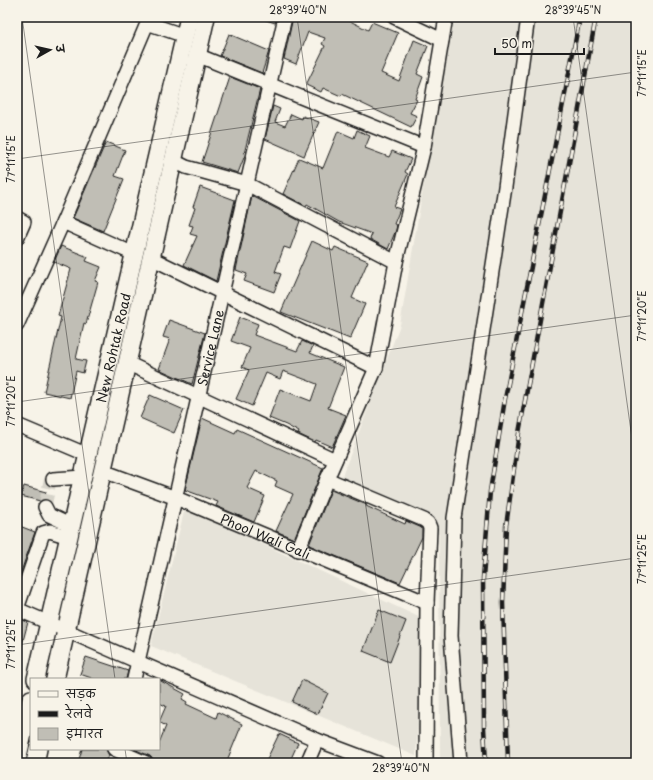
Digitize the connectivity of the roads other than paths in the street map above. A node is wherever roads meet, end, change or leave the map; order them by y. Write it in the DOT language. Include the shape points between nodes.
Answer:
graph roads {
  1 [pos="189,17"];
  2 [pos="206,17"];
  3 [pos="285,17"];
  4 [pos="394,17"];
  5 [pos="446,17"];
  6 [pos="525,20"];
  7 [pos="184,36"];
  8 [pos="442,40"];
  9 [pos="198,55"];
  10 [pos="270,84"];
  11 [pos="424,147"];
  12 [pos="174,161"];
  13 [pos="247,184"];
  14 [pos="17,218"];
  15 [pos="62,224"];
  16 [pos="17,238"];
  17 [pos="134,254"];
  18 [pos="152,258"];
  19 [pos="396,262"];
  20 [pos="222,292"];
  21 [pos="17,326"];
  22 [pos="127,363"];
  23 [pos="376,368"];
  24 [pos="199,397"];
  25 [pos="17,425"];
  26 [pos="88,455"];
  27 [pos="335,460"];
  28 [pos="103,471"];
  29 [pos="83,477"];
  30 [pos="53,479"];
  31 [pos="327,479"];
  32 [pos="176,498"];
  33 [pos="46,507"];
  34 [pos="71,531"];
  35 [pos="298,550"];
  36 [pos="427,603"];
  37 [pos="17,609"];
  38 [pos="49,623"];
  39 [pos="66,630"];
  40 [pos="138,662"];
  41 [pos="36,678"];
  42 [pos="55,678"];
  43 [pos="134,678"];
  44 [pos="30,703"];
  45 [pos="317,740"];
  46 [pos="38,750"];
  47 [pos="116,753"];
  48 [pos="17,760"];
  49 [pos="35,763"];
  50 [pos="146,763"];
  51 [pos="307,763"];
  52 [pos="378,763"];
  53 [pos="426,763"];
  54 [pos="461,763"];
  1 -- 7 [label="main road, New Rohtak Road"];
  2 -- 9 [label="main road, New Rohtak Road"];
  3 -- 10 [label="street, Service Lane"];
  4 -- 8 [label="street"];
  5 -- 8 [label="street"];
  6 -- 54 [label="street" via="505,187 454,518 451,636"];
  7 -- 15 [label="street" via="150,24 146,26"];
  7 -- 17 [label="main road, New Rohtak Road"];
  8 -- 11 [label="street"];
  9 -- 10 [label="street"];
  9 -- 12 [label="main road, New Rohtak Road"];
  10 -- 11 [label="street"];
  10 -- 13 [label="street, Service Lane"];
  11 -- 19 [label="street"];
  12 -- 13 [label="street" via="186,167"];
  12 -- 18 [label="main road, New Rohtak Road"];
  13 -- 19 [label="street"];
  13 -- 20 [label="street, Service Lane"];
  14 -- 16 [label="street" via="24,222"];
  15 -- 17 [label="street" via="63,222"];
  15 -- 21 [label="street"];
  17 -- 26 [label="main road, New Rohtak Road"];
  18 -- 20 [label="street"];
  18 -- 22 [label="main road, New Rohtak Road"];
  19 -- 23 [label="street"];
  20 -- 23 [label="street"];
  20 -- 24 [label="street, Service Lane"];
  22 -- 24 [label="street"];
  22 -- 28 [label="main road, New Rohtak Road"];
  23 -- 27 [label="street"];
  24 -- 27 [label="street"];
  24 -- 32 [label="street, Service Lane"];
  25 -- 26 [label="street"];
  26 -- 29 [label="main road, New Rohtak Road"];
  27 -- 31 [label="street"];
  28 -- 32 [label="street, Phool Wali Gali"];
  28 -- 39 [label="main road, New Rohtak Road"];
  29 -- 30 [label="street"];
  29 -- 34 [label="main road, New Rohtak Road"];
  31 -- 35 [label="street"];
  31 -- 36 [label="street" via="428,523 431,536"];
  32 -- 35 [label="street, Phool Wali Gali"];
  32 -- 40 [label="street, Service Lane"];
  33 -- 34 [label="street" via="50,515"];
  34 -- 37 [label="street" via="43,533"];
  34 -- 38 [label="main road, New Rohtak Road"];
  35 -- 36 [label="street, Phool Wali Gali"];
  36 -- 53 [label="street"];
  37 -- 38 [label="street"];
  38 -- 39 [label="street"];
  38 -- 41 [label="main road, New Rohtak Road"];
  39 -- 40 [label="street"];
  39 -- 42 [label="main road, New Rohtak Road"];
  40 -- 43 [label="street, Service Lane"];
  40 -- 45 [label="street"];
  44 -- 48 [label="main road"];
  45 -- 51 [label="street"];
  45 -- 52 [label="street"];
  46 -- 49 [label="main road"];
  47 -- 50 [label="street"];
}
